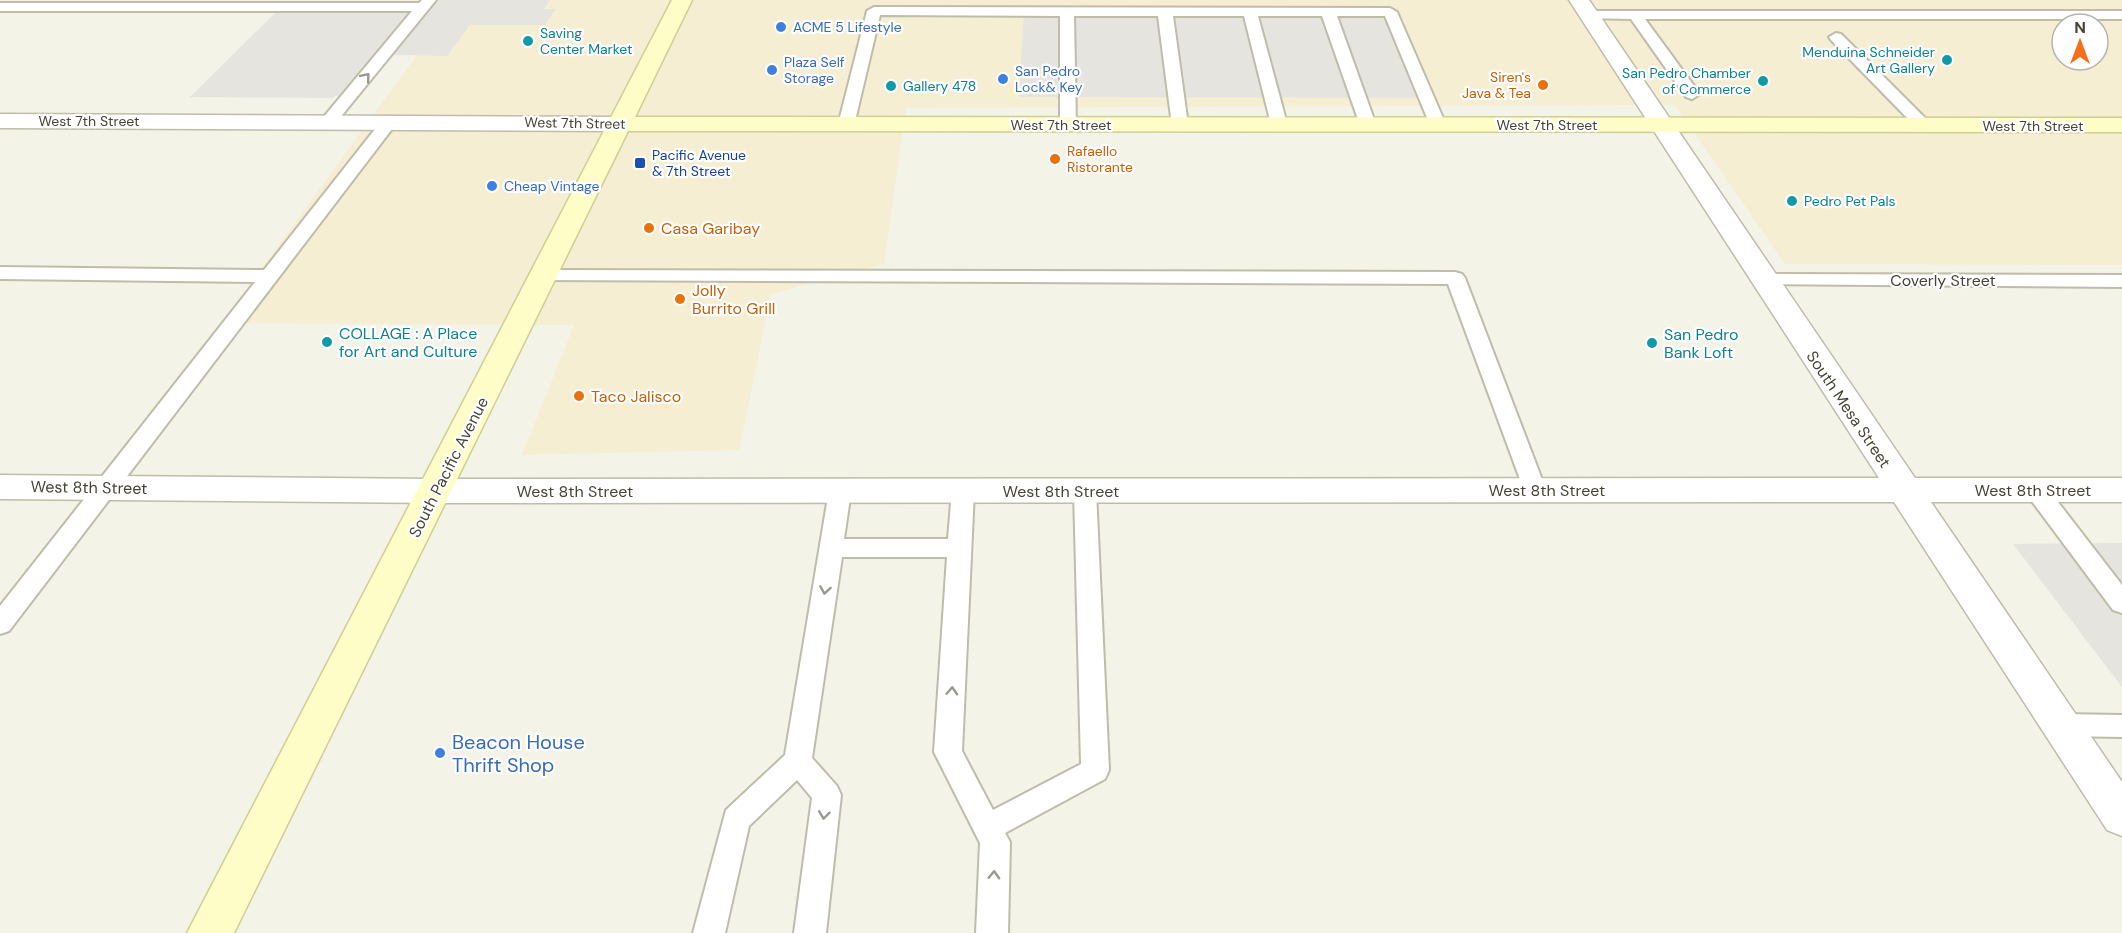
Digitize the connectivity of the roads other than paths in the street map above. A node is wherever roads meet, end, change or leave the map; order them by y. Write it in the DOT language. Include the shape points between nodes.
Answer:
graph roads {
  1 [pos="682,0"];
  2 [pos="426,3"];
  3 [pos="0,7"];
  4 [pos="1584,8"];
  5 [pos="1067,11"];
  6 [pos="1165,12"];
  7 [pos="1250,12"];
  8 [pos="1328,12"];
  9 [pos="1635,15"];
  10 [pos="2122,15"];
  11 [pos="1836,37"];
  12 [pos="1692,94"];
  13 [pos="0,121"];
  14 [pos="328,122"];
  15 [pos="388,122"];
  16 [pos="621,124"];
  17 [pos="1279,124"];
  18 [pos="846,125"];
  19 [pos="1068,125"];
  20 [pos="1180,125"];
  21 [pos="1368,125"];
  22 [pos="1438,125"];
  23 [pos="1660,126"];
  24 [pos="1923,126"];
  25 [pos="2122,126"];
  26 [pos="0,273"];
  27 [pos="269,276"];
  28 [pos="544,276"];
  29 [pos="1763,280"];
  30 [pos="2122,281"];
  31 [pos="0,487"];
  32 [pos="105,488"];
  33 [pos="1535,490"];
  34 [pos="1903,490"];
  35 [pos="2036,490"];
  36 [pos="2122,490"];
  37 [pos="840,491"];
  38 [pos="963,491"];
  39 [pos="1085,491"];
  40 [pos="435,492"];
  41 [pos="832,548"];
  42 [pos="960,548"];
  43 [pos="2122,603"];
  44 [pos="0,624"];
  45 [pos="2061,725"];
  46 [pos="2122,726"];
  47 [pos="798,761"];
  48 [pos="2122,817"];
  49 [pos="987,828"];
  50 [pos="210,933"];
  51 [pos="709,933"];
  52 [pos="810,933"];
  53 [pos="992,933"];
  1 -- 16 [label="main road, South Pacific Avenue"];
  2 -- 3 [label="lane"];
  14 -- 2 [label="lane, one-way"];
  4 -- 9 [label="lane"];
  4 -- 23 [label="street, South Mesa Street"];
  5 -- 6 [label="lane"];
  5 -- 18 [label="lane" via="874,11"];
  5 -- 19 [label="lane"];
  6 -- 7 [label="lane"];
  6 -- 20 [label="lane"];
  7 -- 8 [label="lane"];
  7 -- 17 [label="lane"];
  8 -- 21 [label="lane"];
  8 -- 22 [label="lane" via="1390,12"];
  9 -- 10 [label="lane"];
  9 -- 12 [label="lane"];
  11 -- 24 [label="lane"];
  13 -- 14 [label="street, West 7th Street"];
  14 -- 15 [label="street, West 7th Street"];
  15 -- 16 [label="street, West 7th Street"];
  15 -- 27 [label="lane"];
  16 -- 18 [label="main road, West 7th Street"];
  16 -- 28 [label="main road, South Pacific Avenue"];
  17 -- 20 [label="main road, West 7th Street"];
  17 -- 21 [label="main road, West 7th Street"];
  18 -- 19 [label="main road, West 7th Street"];
  19 -- 20 [label="main road, West 7th Street"];
  21 -- 22 [label="main road, West 7th Street"];
  22 -- 23 [label="main road, West 7th Street"];
  23 -- 24 [label="main road, West 7th Street"];
  23 -- 29 [label="street, South Mesa Street"];
  24 -- 25 [label="main road, West 7th Street"];
  26 -- 27 [label="lane"];
  27 -- 32 [label="lane"];
  28 -- 33 [label="lane" via="1455,278"];
  28 -- 40 [label="main road, South Pacific Avenue"];
  29 -- 30 [label="lane, Coverly Street"];
  29 -- 34 [label="street, South Mesa Street"];
  31 -- 32 [label="street, West 8th Street"];
  32 -- 40 [label="street, West 8th Street"];
  32 -- 44 [label="lane"];
  33 -- 34 [label="street, West 8th Street"];
  33 -- 39 [label="street, West 8th Street"];
  34 -- 35 [label="street, West 8th Street"];
  34 -- 45 [label="street, South Mesa Street"];
  35 -- 36 [label="street, West 8th Street"];
  35 -- 43 [label="lane"];
  37 -- 38 [label="street, West 8th Street"];
  37 -- 40 [label="street, West 8th Street"];
  37 -- 41 [label="lane"];
  38 -- 39 [label="street, West 8th Street"];
  38 -- 42 [label="lane"];
  39 -- 49 [label="lane" via="1095,770"];
  40 -- 50 [label="main road, South Pacific Avenue"];
  41 -- 42 [label="lane"];
  41 -- 47 [label="lane, one-way"];
  49 -- 42 [label="lane, one-way" via="948,752"];
  45 -- 46 [label="lane"];
  45 -- 48 [label="street, South Mesa Street"];
  47 -- 51 [label="lane" via="736,819"];
  47 -- 52 [label="lane, one-way" via="826,795"];
  53 -- 49 [label="lane, one-way" via="994,842"];
}
